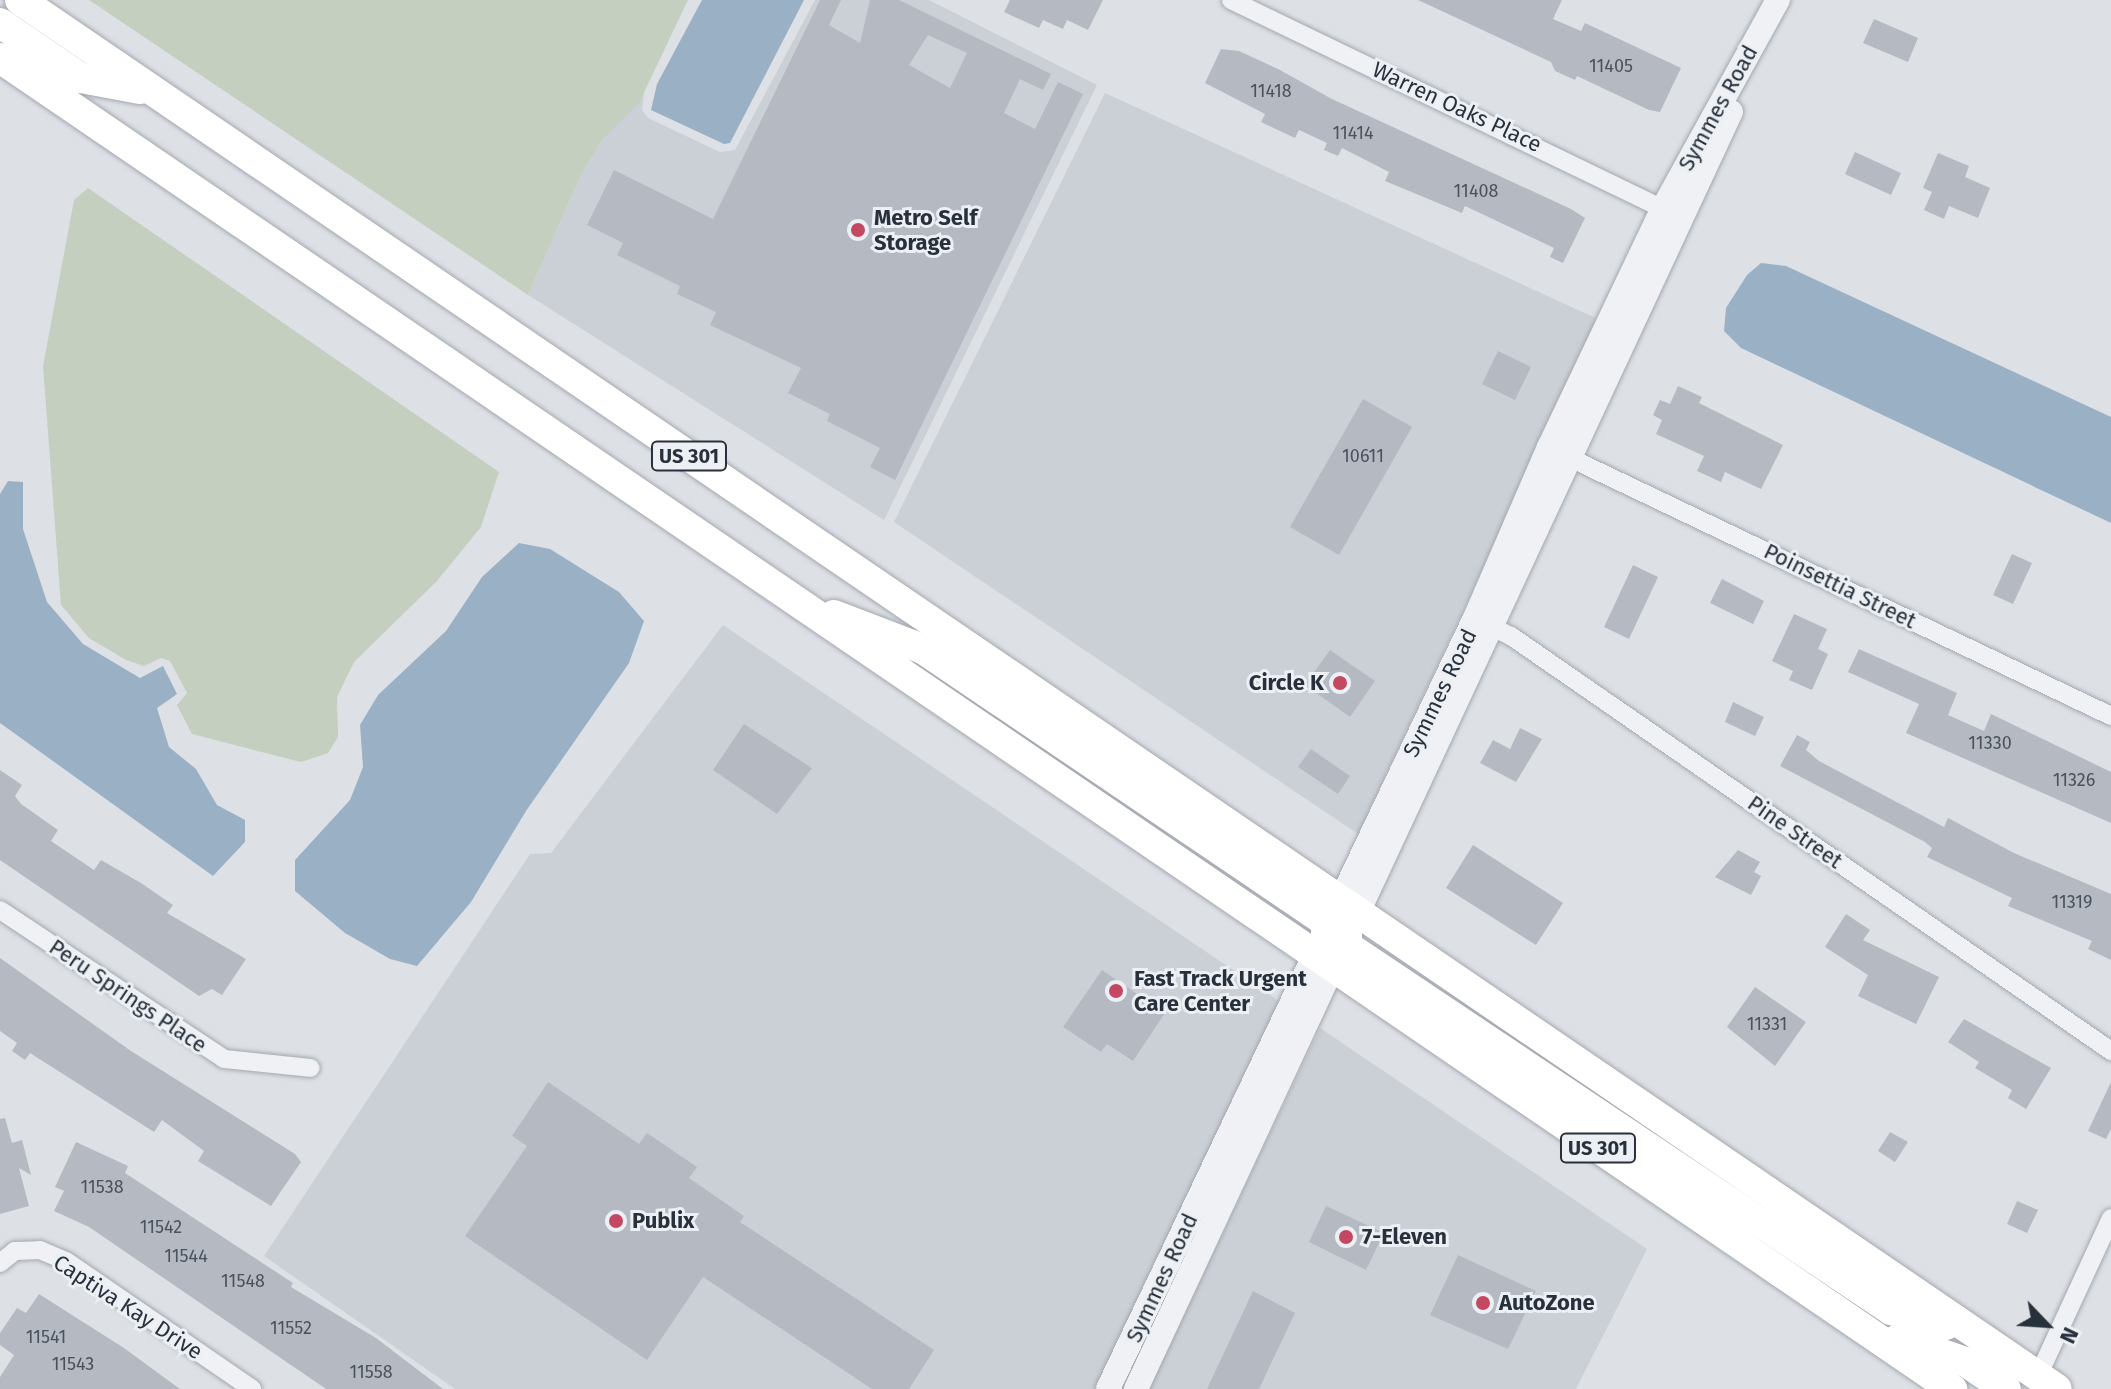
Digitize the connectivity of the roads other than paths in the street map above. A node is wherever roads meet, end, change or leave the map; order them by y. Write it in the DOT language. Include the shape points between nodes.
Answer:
graph roads {
  1 [pos="20,0"];
  2 [pos="1231,0"];
  3 [pos="1779,0"];
  4 [pos="0,23"];
  5 [pos="0,58"];
  6 [pos="153,92"];
  7 [pos="1672,213"];
  8 [pos="1568,457"];
  9 [pos="1484,623"];
  10 [pos="2111,716"];
  11 [pos="0,910"];
  12 [pos="1337,934"];
  13 [pos="2111,1051"];
  14 [pos="311,1068"];
  15 [pos="2111,1218"];
  16 [pos="0,1263"];
  17 [pos="1862,1327"];
  18 [pos="2048,1382"];
  19 [pos="252,1389"];
  20 [pos="1108,1389"];
  21 [pos="1136,1389"];
  22 [pos="1952,1389"];
  23 [pos="2006,1389"];
  1 -- 6 [label="main road, US 301"];
  2 -- 7 [label="street, Warren Oaks Place"];
  3 -- 7 [label="street, Symmes Road"];
  4 -- 6 [label="main road" via="81,78"];
  5 -- 12 [label="main road, US 301" via="801,605"];
  6 -- 12 [label="main road, US 301"];
  7 -- 8 [label="street, Symmes Road"];
  7 -- 9 [label="street, Symmes Road" via="1549,447"];
  8 -- 9 [label="street, Symmes Road"];
  8 -- 10 [label="street, Poinsettia Street"];
  9 -- 12 [label="street, Symmes Road"];
  9 -- 13 [label="street, Pine Street"];
  11 -- 14 [label="street, Peru Springs Place" via="224,1059"];
  12 -- 17 [label="main road, US 301"];
  12 -- 18 [label="main road, US 301"];
  12 -- 20 [label="street, Symmes Road"];
  12 -- 21 [label="street, Symmes Road"];
  15 -- 18 [label="street"];
  16 -- 19 [label="street, Captiva Kay Drive" via="15,1251 40,1250 66,1261"];
  17 -- 22 [label="main road, US 301"];
  17 -- 23 [label="main road" via="1966,1362"];
}
